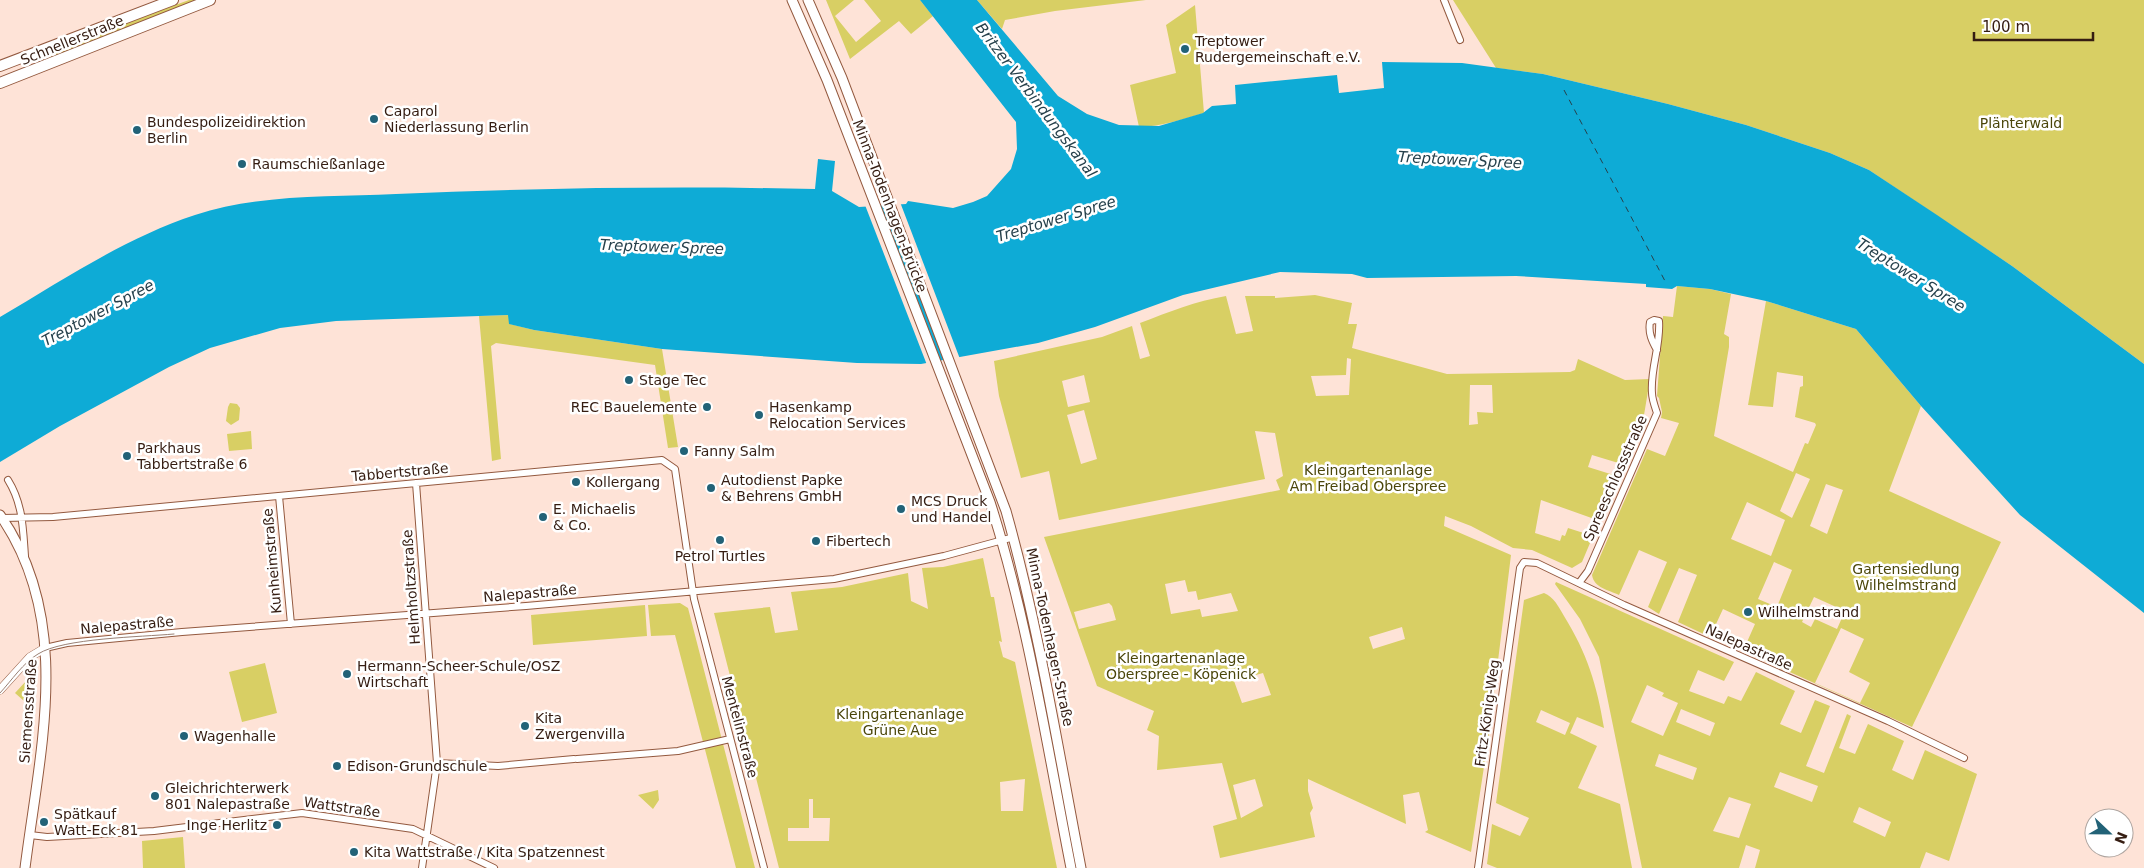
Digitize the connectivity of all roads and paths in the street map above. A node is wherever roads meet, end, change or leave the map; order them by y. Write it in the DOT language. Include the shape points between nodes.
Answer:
graph roads {
  1 [pos="173,0"];
  2 [pos="210,0"];
  3 [pos="792,0"];
  4 [pos="808,0"];
  5 [pos="1444,0"];
  6 [pos="1460,40"];
  7 [pos="0,66"];
  8 [pos="0,84"];
  9 [pos="1657,350"];
  10 [pos="972,417"];
  11 [pos="958,423"];
  12 [pos="8,480"];
  13 [pos="416,483"];
  14 [pos="279,496"];
  15 [pos="1,517"];
  16 [pos="23,519"];
  17 [pos="1014,537"];
  18 [pos="1001,540"];
  19 [pos="25,558"];
  20 [pos="1524,562"];
  21 [pos="1579,583"];
  22 [pos="693,591"];
  23 [pos="426,613"];
  24 [pos="291,624"];
  25 [pos="45,648"];
  26 [pos="0,690"];
  27 [pos="730,739"];
  28 [pos="1964,758"];
  29 [pos="437,763"];
  30 [pos="427,834"];
  31 [pos="30,835"];
  32 [pos="26,868"];
  33 [pos="422,868"];
  34 [pos="494,868"];
  35 [pos="764,868"];
  36 [pos="1071,868"];
  37 [pos="1081,868"];
  38 [pos="1478,868"];
  1 -- 7 [label="main road, Schnellerstraße"];
  2 -- 8 [label="main road, Schnellerstraße"];
  3 -- 11 [label="main road, Minna-Todenhagen-Brücke" via="827,80"];
  4 -- 10 [label="main road, Minna-Todenhagen-Brücke" via="842,78"];
  5 -- 6 [label="street"];
  9 -- 21 [label="street, Spreeschlossstraße" via="1652,394 1657,413 1654,422 1588,571"];
  10 -- 17 [label="main road, Minna-Todenhagen-Straße"];
  11 -- 18 [label="main road, Minna-Todenhagen-Straße" via="983,480"];
  12 -- 16 [label="street, Siemensstraße" via="16,493"];
  13 -- 14 [label="street, Tabbertstraße"];
  13 -- 22 [label="street, Tabbertstraße" via="662,460 675,469"];
  13 -- 23 [label="street, Helmholtzstraße"];
  14 -- 16 [label="street, Tabbertstraße"];
  14 -- 24 [label="street, Kunheimstraße"];
  15 -- 16 [label="street, Tabbertstraße"];
  15 -- 19 [label="main road, Siemensstraße"];
  16 -- 19 [label="street, Siemensstraße"];
  17 -- 18 [label="street, Nalepastraße"];
  17 -- 37 [label="main road, Minna-Todenhagen-Straße" via="1038,641"];
  18 -- 22 [label="street, Nalepastraße" via="944,556 834,579"];
  18 -- 36 [label="main road, Minna-Todenhagen-Straße" via="1026,641"];
  19 -- 25 [label="main road, Siemensstraße" via="39,602"];
  20 -- 21 [label="street, Nalepastraße" via="1537,563"];
  20 -- 38 [label="street, Fritz-König-Weg" via="1520,568"];
  21 -- 28 [label="street, Nalepastraße"];
  22 -- 23 [label="street, Nalepastraße"];
  22 -- 27 [label="street, Mentelinstraße"];
  23 -- 24 [label="street, Nalepastraße"];
  23 -- 29 [label="street, Helmholtzstraße"];
  24 -- 25 [label="street, Nalepastraße" via="67,643"];
  25 -- 26 [label="street" via="30,657"];
  25 -- 31 [label="main road, Siemensstraße" via="47,672"];
  27 -- 29 [label="street" via="678,751 495,766"];
  27 -- 35 [label="street, Mentelinstraße"];
  29 -- 30 [label="street, Helmholtzstraße"];
  30 -- 31 [label="street, Wattstraße" via="413,829 302,813 154,831"];
  30 -- 33 [label="street, Helmholtzstraße"];
  30 -- 34 [label="street, Wattstraße"];
  31 -- 32 [label="main road, Siemensstraße"];
}
